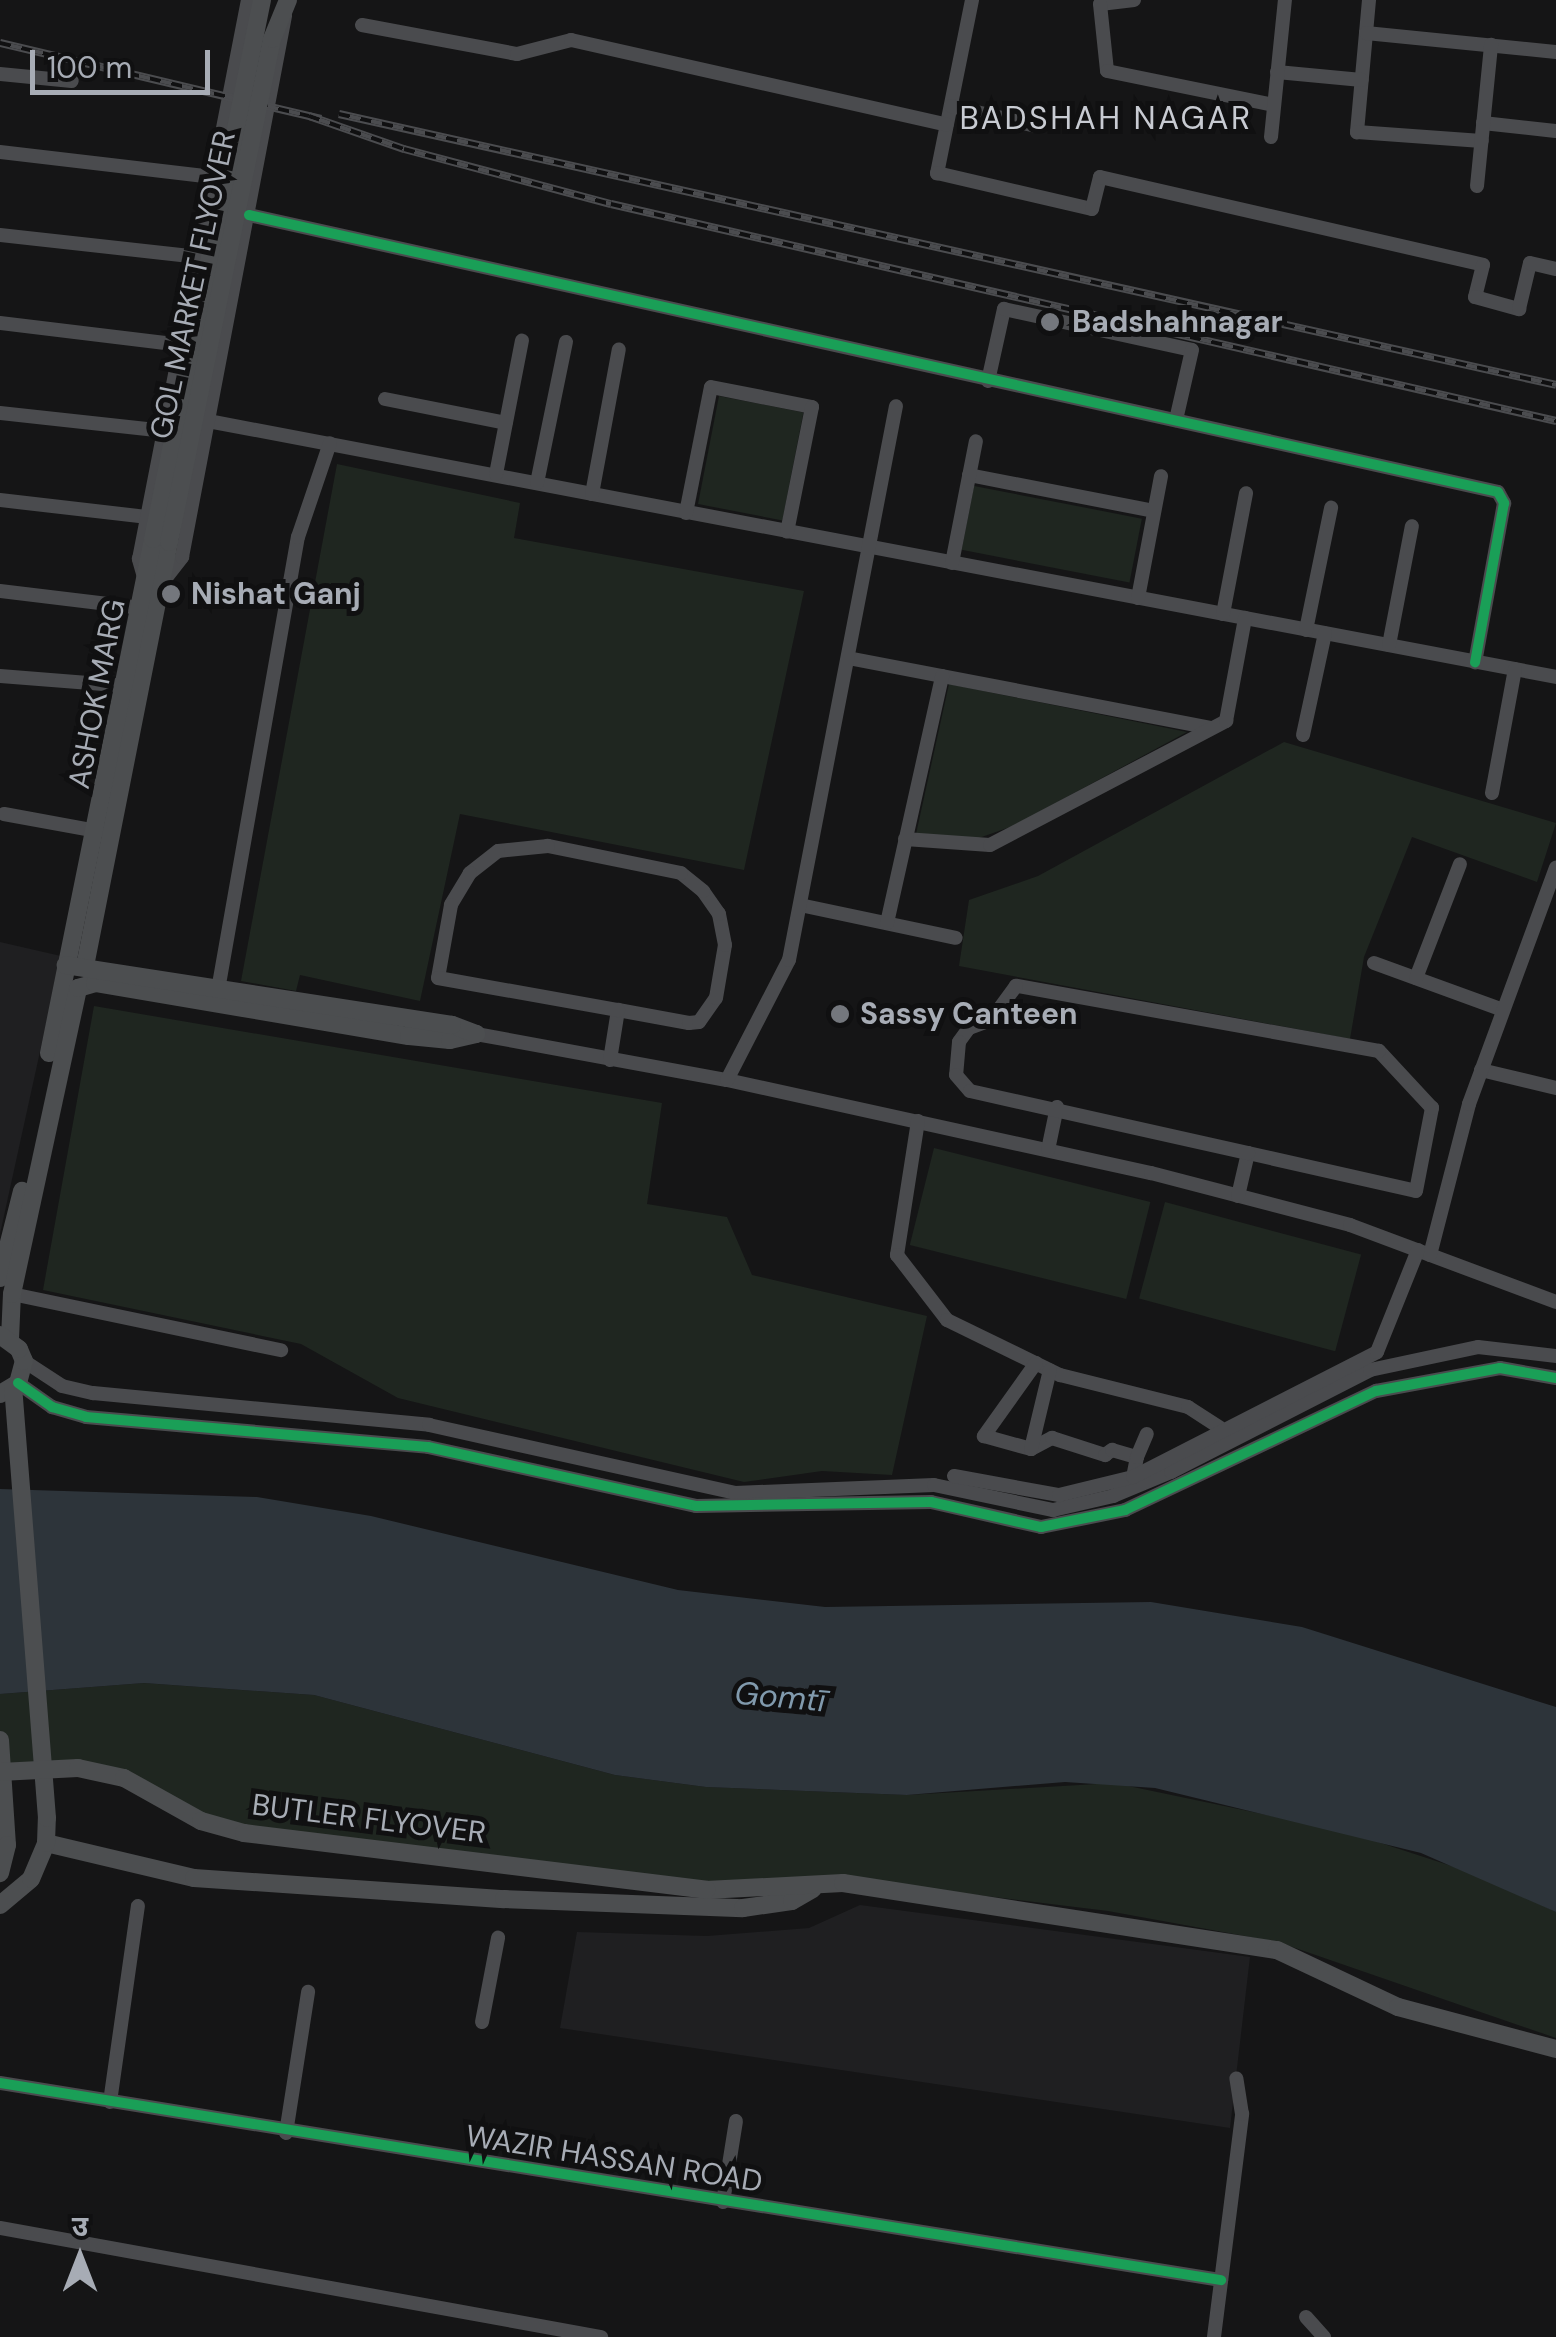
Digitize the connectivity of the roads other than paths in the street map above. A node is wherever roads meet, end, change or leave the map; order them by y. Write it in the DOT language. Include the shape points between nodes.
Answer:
graph roads {
  1 [pos="248,0"];
  2 [pos="262,0"];
  3 [pos="286,0"];
  4 [pos="972,0"];
  5 [pos="1134,0"];
  6 [pos="1286,0"];
  7 [pos="1369,0"];
  8 [pos="362,25"];
  9 [pos="1366,33"];
  10 [pos="1491,45"];
  11 [pos="1556,52"];
  12 [pos="236,71"];
  13 [pos="1278,72"];
  14 [pos="0,74"];
  15 [pos="277,76"];
  16 [pos="1362,80"];
  17 [pos="72,81"];
  18 [pos="1274,105"];
  19 [pos="950,106"];
  20 [pos="228,119"];
  21 [pos="1483,123"];
  22 [pos="947,125"];
  23 [pos="1036,126"];
  24 [pos="268,127"];
  25 [pos="1556,131"];
  26 [pos="1271,137"];
  27 [pos="1482,141"];
  28 [pos="0,152"];
  29 [pos="217,177"];
  30 [pos="256,183"];
  31 [pos="1477,186"];
  32 [pos="249,216"];
  33 [pos="0,235"];
  34 [pos="201,257"];
  35 [pos="239,263"];
  36 [pos="1556,270"];
  37 [pos="0,323"];
  38 [pos="522,340"];
  39 [pos="566,342"];
  40 [pos="182,345"];
  41 [pos="619,349"];
  42 [pos="988,381"];
  43 [pos="385,399"];
  44 [pos="896,406"];
  45 [pos="0,413"];
  46 [pos="1176,420"];
  47 [pos="208,421"];
  48 [pos="506,423"];
  49 [pos="165,432"];
  50 [pos="976,441"];
  51 [pos="330,443"];
  52 [pos="496,474"];
  53 [pos="969,475"];
  54 [pos="1161,476"];
  55 [pos="537,483"];
  56 [pos="592,494"];
  57 [pos="1246,494"];
  58 [pos="0,500"];
  59 [pos="1331,508"];
  60 [pos="1154,511"];
  61 [pos="686,513"];
  62 [pos="148,517"];
  63 [pos="1412,526"];
  64 [pos="787,532"];
  65 [pos="161,540"];
  66 [pos="871,548"];
  67 [pos="952,563"];
  68 [pos="154,583"];
  69 [pos="0,591"];
  70 [pos="1138,598"];
  71 [pos="141,608"];
  72 [pos="1222,614"];
  73 [pos="1245,618"];
  74 [pos="1306,630"];
  75 [pos="1325,633"];
  76 [pos="1389,645"];
  77 [pos="848,658"];
  78 [pos="1475,662"];
  79 [pos="1514,670"];
  80 [pos="0,676"];
  81 [pos="942,676"];
  82 [pos="1556,678"];
  83 [pos="126,686"];
  84 [pos="1210,728"];
  85 [pos="1303,735"];
  86 [pos="1492,792"];
  87 [pos="4,814"];
  88 [pos="98,830"];
  89 [pos="905,839"];
  90 [pos="1460,864"];
  91 [pos="1556,869"];
  92 [pos="800,905"];
  93 [pos="887,923"];
  94 [pos="956,938"];
  95 [pos="1374,962"];
  96 [pos="75,966"];
  97 [pos="1416,978"];
  98 [pos="218,990"];
  99 [pos="618,1010"];
  100 [pos="1502,1010"];
  101 [pos="476,1034"];
  102 [pos="610,1060"];
  103 [pos="1481,1070"];
  104 [pos="727,1080"];
  105 [pos="1556,1088"];
  106 [pos="1058,1107"];
  107 [pos="918,1121"];
  108 [pos="1048,1150"];
  109 [pos="1248,1153"];
  110 [pos="1238,1196"];
  111 [pos="1424,1253"];
  112 [pos="0,1278"];
  113 [pos="12,1294"];
  114 [pos="1556,1302"];
  115 [pos="5,1337"];
  116 [pos="281,1350"];
  117 [pos="1556,1356"];
  118 [pos="24,1361"];
  119 [pos="1043,1367"];
  120 [pos="1556,1378"];
  121 [pos="10,1388"];
  122 [pos="1220,1428"];
  123 [pos="1146,1434"];
  124 [pos="1030,1449"];
  125 [pos="1137,1458"];
  126 [pos="954,1476"];
  127 [pos="1132,1477"];
  128 [pos="0,1740"];
  129 [pos="0,1772"];
  130 [pos="46,1843"];
  131 [pos="0,1873"];
  132 [pos="5,1896"];
  133 [pos="743,1898"];
  134 [pos="138,1906"];
  135 [pos="498,1938"];
  136 [pos="308,1992"];
  137 [pos="482,2022"];
  138 [pos="1556,2049"];
  139 [pos="1236,2078"];
  140 [pos="0,2083"];
  141 [pos="110,2102"];
  142 [pos="736,2120"];
  143 [pos="286,2133"];
  144 [pos="723,2202"];
  145 [pos="0,2228"];
  146 [pos="1221,2280"];
  147 [pos="1306,2317"];
  148 [pos="601,2337"];
  149 [pos="1214,2337"];
  150 [pos="1324,2337"];
  1 -- 12 [label="street, ASHOK MARG"];
  2 -- 65 [label="main road, GOL MARKET FLYOVER, bridge"];
  3 -- 15 [label="street, ASHOK MARG"];
  3 -- 65 [label="main road, GOL MARKET FLYOVER, bridge"];
  4 -- 19 [label="street"];
  5 -- 18 [label="street" via="1100,4 1107,71"];
  6 -- 13 [label="street"];
  7 -- 9 [label="street"];
  8 -- 22 [label="street" via="517,54 571,40"];
  9 -- 10 [label="street"];
  9 -- 16 [label="street"];
  10 -- 11 [label="street"];
  10 -- 21 [label="street"];
  12 -- 15 [label="street"];
  12 -- 20 [label="street, ASHOK MARG"];
  13 -- 16 [label="street"];
  13 -- 18 [label="street"];
  14 -- 17 [label="street"];
  15 -- 24 [label="street, ASHOK MARG"];
  16 -- 27 [label="street" via="1357,132"];
  18 -- 26 [label="street"];
  19 -- 22 [label="street"];
  19 -- 23 [label="street"];
  20 -- 24 [label="street"];
  20 -- 29 [label="street, ASHOK MARG"];
  21 -- 25 [label="street"];
  21 -- 27 [label="street"];
  22 -- 36 [label="street" via="937,173 1092,209 1100,177 1483,265 1476,297 1519,309 1530,263"];
  24 -- 30 [label="street, ASHOK MARG"];
  27 -- 31 [label="street"];
  28 -- 29 [label="street"];
  29 -- 30 [label="street"];
  29 -- 34 [label="street, ASHOK MARG"];
  30 -- 32 [label="street, ASHOK MARG"];
  32 -- 35 [label="street, ASHOK MARG"];
  32 -- 42 [label="street"];
  33 -- 34 [label="street"];
  34 -- 35 [label="street"];
  34 -- 40 [label="street, ASHOK MARG"];
  35 -- 47 [label="street, ASHOK MARG"];
  37 -- 40 [label="street"];
  38 -- 48 [label="street"];
  39 -- 55 [label="street"];
  40 -- 49 [label="street, ASHOK MARG"];
  41 -- 56 [label="street"];
  42 -- 46 [label="street"];
  42 -- 46 [label="street" via="1004,309 1192,350"];
  43 -- 48 [label="street"];
  44 -- 66 [label="street"];
  45 -- 49 [label="street"];
  46 -- 78 [label="street" via="1498,492 1504,503"];
  47 -- 51 [label="street"];
  47 -- 68 [label="street, ASHOK MARG" via="182,557"];
  48 -- 52 [label="street"];
  49 -- 62 [label="street, ASHOK MARG"];
  50 -- 53 [label="street"];
  51 -- 52 [label="street"];
  51 -- 98 [label="street" via="298,537"];
  52 -- 55 [label="street"];
  53 -- 60 [label="street"];
  53 -- 67 [label="street"];
  54 -- 60 [label="street"];
  55 -- 56 [label="street"];
  56 -- 61 [label="street"];
  57 -- 72 [label="street"];
  58 -- 62 [label="street"];
  59 -- 74 [label="street"];
  60 -- 70 [label="street"];
  61 -- 64 [label="street"];
  61 -- 64 [label="street" via="711,387 812,407"];
  62 -- 68 [label="street, ASHOK MARG" via="139,559"];
  63 -- 76 [label="street"];
  64 -- 66 [label="street"];
  65 -- 68 [label="main road, GOL MARKET FLYOVER"];
  66 -- 67 [label="street"];
  66 -- 77 [label="street"];
  67 -- 70 [label="street"];
  68 -- 71 [label="main road, ASHOK MARG"];
  68 -- 96 [label="main road, ASHOK MARG"];
  69 -- 71 [label="street"];
  70 -- 72 [label="street"];
  71 -- 83 [label="main road, ASHOK MARG"];
  72 -- 73 [label="street"];
  73 -- 74 [label="street"];
  73 -- 84 [label="street" via="1226,722"];
  74 -- 75 [label="street"];
  75 -- 76 [label="street"];
  75 -- 85 [label="street"];
  76 -- 78 [label="street"];
  77 -- 81 [label="street"];
  77 -- 92 [label="street"];
  78 -- 79 [label="street"];
  79 -- 82 [label="street"];
  79 -- 86 [label="street"];
  80 -- 83 [label="street"];
  81 -- 84 [label="street"];
  81 -- 89 [label="street"];
  83 -- 88 [label="main road, ASHOK MARG"];
  84 -- 89 [label="street" via="990,845"];
  87 -- 88 [label="street"];
  88 -- 96 [label="main road, ASHOK MARG"];
  89 -- 93 [label="street"];
  90 -- 97 [label="street"];
  91 -- 100 [label="street"];
  92 -- 93 [label="street"];
  92 -- 104 [label="street" via="790,960"];
  93 -- 94 [label="street"];
  95 -- 97 [label="street"];
  96 -- 98 [label="main road"];
  96 -- 112 [label="main road, ASHOK MARG"];
  97 -- 100 [label="street"];
  98 -- 101 [label="main road"];
  99 -- 99 [label="street" via="698,1022 716,998 725,945 719,914 702,891 681,873 548,846 498,850 470,873 451,905 438,978"];
  99 -- 102 [label="street"];
  100 -- 103 [label="street"];
  101 -- 102 [label="street"];
  101 -- 113 [label="main road" via="450,1040 409,1036 94,983 73,997"];
  102 -- 104 [label="street"];
  103 -- 105 [label="street"];
  103 -- 111 [label="street"];
  104 -- 107 [label="street"];
  106 -- 108 [label="street"];
  106 -- 109 [label="street"];
  106 -- 109 [label="street" via="970,1091 956,1074 959,1042 969,1028 992,1020 1016,986 1379,1051 1432,1108 1416,1191"];
  107 -- 108 [label="street"];
  107 -- 119 [label="street" via="897,1256 947,1320"];
  108 -- 110 [label="street"];
  109 -- 110 [label="street"];
  110 -- 111 [label="street"];
  111 -- 114 [label="street"];
  111 -- 122 [label="street" via="1377,1352"];
  113 -- 115 [label="main road"];
  113 -- 116 [label="street"];
  115 -- 118 [label="main road"];
  117 -- 118 [label="street" via="1478,1347 1370,1370 1171,1472 1113,1496 1053,1510 934,1486 735,1493 429,1426 94,1393 62,1386"];
  118 -- 121 [label="main road"];
  119 -- 122 [label="street" via="1188,1407"];
  119 -- 124 [label="street"];
  119 -- 124 [label="street" via="984,1436"];
  120 -- 121 [label="street" via="1500,1368 1376,1391 1125,1510 1082,1524 1041,1527 931,1502 696,1506 428,1448 86,1417"];
  121 -- 130 [label="main road" via="17,1410"];
  122 -- 127 [label="street"];
  123 -- 125 [label="street"];
  124 -- 125 [label="street" via="1052,1438"];
  125 -- 127 [label="street"];
  126 -- 127 [label="street" via="1060,1495"];
  128 -- 131 [label="main road" via="6,1818"];
  129 -- 133 [label="main road, BUTLER FLYOVER, bridge" via="78,1768 124,1778 201,1822 244,1832"];
  130 -- 132 [label="main road" via="31,1879"];
  130 -- 133 [label="main road" via="234,1882"];
  133 -- 138 [label="main road" via="818,1886 891,1890 1276,1950 1398,2007"];
  134 -- 141 [label="street"];
  135 -- 137 [label="street"];
  136 -- 143 [label="street"];
  139 -- 146 [label="street" via="1242,2114"];
  140 -- 141 [label="street, WAZIR HASSAN ROAD"];
  141 -- 143 [label="street, WAZIR HASSAN ROAD"];
  142 -- 144 [label="street"];
  143 -- 144 [label="street, WAZIR HASSAN ROAD"];
  144 -- 146 [label="street, WAZIR HASSAN ROAD"];
  145 -- 148 [label="street"];
  146 -- 149 [label="street"];
  147 -- 150 [label="street"];
}
